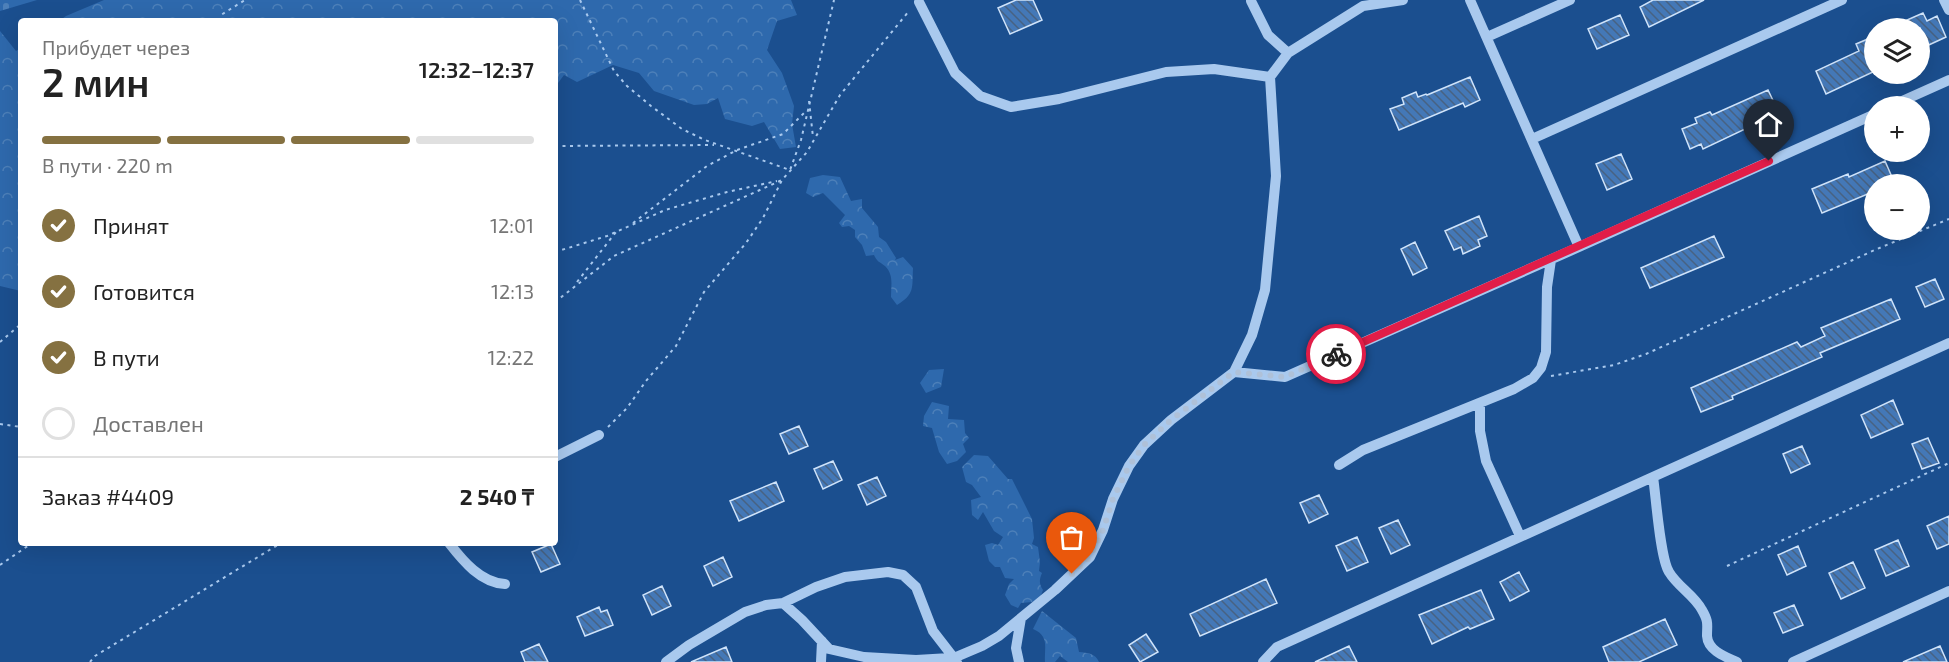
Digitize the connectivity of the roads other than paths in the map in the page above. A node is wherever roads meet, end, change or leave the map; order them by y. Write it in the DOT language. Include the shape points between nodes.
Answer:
graph roads {
  1 [pos="1403,0"];
  2 [pos="1470,0"];
  3 [pos="1570,0"];
  4 [pos="1842,0"];
  5 [pos="1944,0"];
  6 [pos="1251,1"];
  7 [pos="919,2"];
  8 [pos="1949,10"];
  9 [pos="1487,37"];
  10 [pos="1288,53"];
  11 [pos="1270,77"];
  12 [pos="1949,80"];
  13 [pos="1913,96"];
  14 [pos="1864,119"];
  15 [pos="1532,140"];
  16 [pos="1579,247"];
  17 [pos="1551,260"];
  18 [pos="1949,344"];
  19 [pos="1234,372"];
  20 [pos="1480,403"];
  21 [pos="599,435"];
  22 [pos="558,456"];
  23 [pos="1339,465"];
  24 [pos="1653,477"];
  25 [pos="1520,536"];
  26 [pos="451,546"];
  27 [pos="505,584"];
  28 [pos="1949,591"];
  29 [pos="783,603"];
  30 [pos="1021,618"];
  31 [pos="822,641"];
  32 [pos="951,660"];
  33 [pos="666,662"];
  34 [pos="821,662"];
  35 [pos="1019,662"];
  36 [pos="1263,662"];
  37 [pos="1737,662"];
  38 [pos="1794,662"];
  1 -- 10 [label="street" via="1363,6"];
  2 -- 9 [label="street"];
  3 -- 9 [label="street"];
  4 -- 15 [label="street"];
  5 -- 8 [label="street"];
  6 -- 10 [label="street" via="1268,35"];
  7 -- 11 [label="street" via="955,73 980,96 1011,107 1166,72 1214,69"];
  9 -- 15 [label="street"];
  10 -- 11 [label="street"];
  11 -- 19 [label="street" via="1276,176 1265,290 1252,335"];
  12 -- 13 [label="street"];
  14 -- 16 [label="street"];
  15 -- 16 [label="street"];
  16 -- 17 [label="street"];
  17 -- 19 [label="street" via="1285,377"];
  17 -- 20 [label="street" via="1546,352 1541,368 1514,389"];
  18 -- 24 [label="street"];
  19 -- 30 [label="street" via="1144,445 1125,474 1090,557"];
  20 -- 23 [label="street" via="1363,450"];
  20 -- 25 [label="street" via="1486,461"];
  21 -- 22 [label="street"];
  24 -- 25 [label="street"];
  24 -- 37 [label="street" via="1667,569 1702,610 1709,624 1707,639 1715,651"];
  25 -- 36 [label="street" via="1277,647"];
  26 -- 27 [label="street" via="464,563 493,584"];
  28 -- 38 [label="street"];
  29 -- 31 [label="street"];
  29 -- 32 [label="street" via="845,577 888,572 903,575 916,586 933,631"];
  29 -- 33 [label="street" via="745,612"];
  30 -- 32 [label="street" via="999,636"];
  30 -- 35 [label="street" via="1016,648"];
  31 -- 32 [label="street" via="829,649 864,657"];
  31 -- 34 [label="street"];
}
